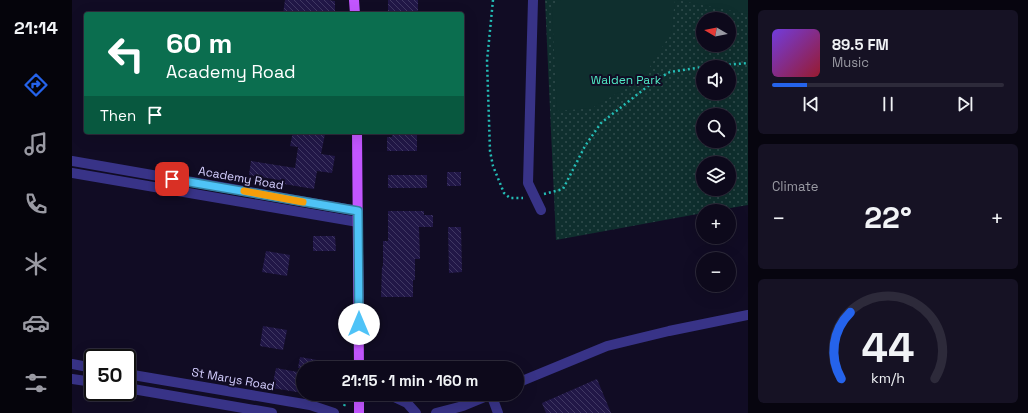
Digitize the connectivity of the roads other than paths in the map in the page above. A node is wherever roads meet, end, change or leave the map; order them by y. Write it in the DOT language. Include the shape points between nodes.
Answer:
graph roads {
  1 [pos="354,0"];
  2 [pos="533,0"];
  3 [pos="354,12"];
  4 [pos="356,134"];
  5 [pos="72,161"];
  6 [pos="72,173"];
  7 [pos="172,179"];
  8 [pos="170,190"];
  9 [pos="541,210"];
  10 [pos="358,211"];
  11 [pos="358,222"];
  12 [pos="748,315"];
  13 [pos="359,361"];
  14 [pos="72,364"];
  15 [pos="84,366"];
  16 [pos="136,375"];
  17 [pos="72,378"];
  18 [pos="84,380"];
  19 [pos="524,380"];
  20 [pos="176,382"];
  21 [pos="136,390"];
  22 [pos="174,396"];
  23 [pos="359,401"];
  24 [pos="403,401"];
  25 [pos="475,401"];
  26 [pos="494,401"];
  27 [pos="272,413"];
  28 [pos="334,413"];
  29 [pos="359,413"];
  30 [pos="416,413"];
  31 [pos="436,413"];
  32 [pos="498,413"];
  1 -- 3 [label="main road"];
  2 -- 9 [label="street" via="528,183"];
  4 -- 10 [label="main road"];
  5 -- 7 [label="street, Academy Road"];
  6 -- 8 [label="street, Academy Road"];
  7 -- 8 [label="street"];
  7 -- 10 [label="street, Academy Road"];
  8 -- 11 [label="street, Academy Road"];
  10 -- 11 [label="main road"];
  11 -- 13 [label="main road"];
  12 -- 19 [label="street" via="607,346"];
  14 -- 15 [label="street"];
  16 -- 20 [label="street, St Marys Road"];
  17 -- 18 [label="street"];
  20 -- 22 [label="street"];
  20 -- 28 [label="street, St Marys Road" via="310,405"];
  21 -- 22 [label="street"];
  22 -- 27 [label="street"];
  23 -- 29 [label="main road"];
  24 -- 30 [label="street"];
  25 -- 31 [label="street"];
  26 -- 32 [label="street"];
}
